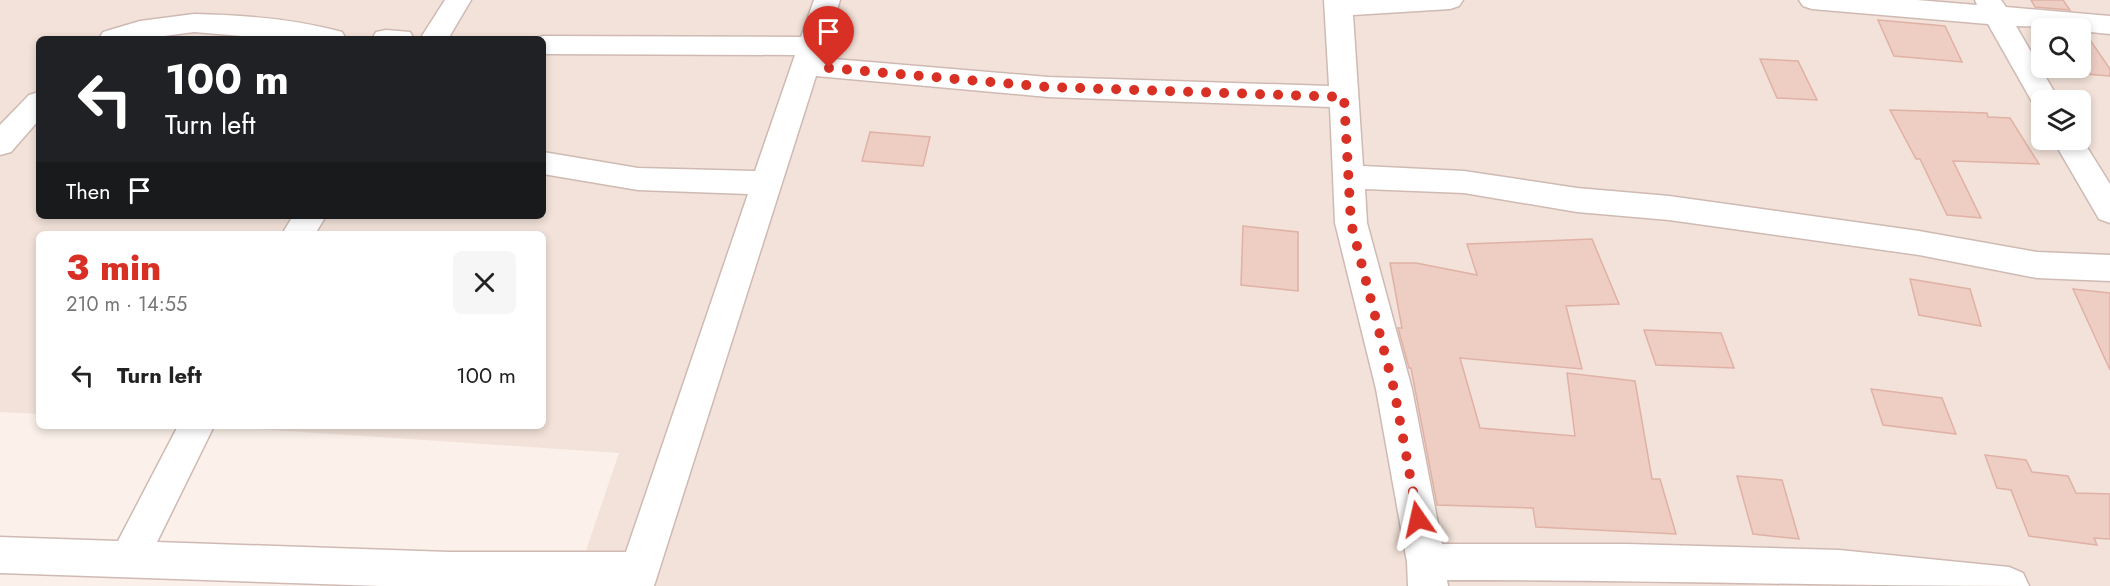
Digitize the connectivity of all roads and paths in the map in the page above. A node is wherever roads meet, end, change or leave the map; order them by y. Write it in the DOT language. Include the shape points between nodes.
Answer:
graph roads {
  1 [pos="458,0"];
  2 [pos="827,0"];
  3 [pos="1450,0"];
  4 [pos="1812,0"];
  5 [pos="1337,4"];
  6 [pos="1993,8"];
  7 [pos="2110,25"];
  8 [pos="122,36"];
  9 [pos="314,36"];
  10 [pos="436,36"];
  11 [pos="546,45"];
  12 [pos="810,56"];
  13 [pos="2038,90"];
  14 [pos="1344,97"];
  15 [pos="36,105"];
  16 [pos="0,144"];
  17 [pos="2074,150"];
  18 [pos="546,164"];
  19 [pos="1347,177"];
  20 [pos="768,183"];
  21 [pos="2110,211"];
  22 [pos="2110,268"];
  23 [pos="194,429"];
  24 [pos="0,555"];
  25 [pos="129,559"];
  26 [pos="1427,574"];
  27 [pos="637,578"];
  28 [pos="2009,586"];
  1 -- 10 [label="street"];
  2 -- 12 [label="street"];
  3 -- 5 [label="street"];
  4 -- 6 [label="street"];
  5 -- 14 [label="street"];
  6 -- 7 [label="street"];
  6 -- 13 [label="street"];
  8 -- 9 [label="street" via="159,24 193,22"];
  11 -- 12 [label="street"];
  12 -- 14 [label="street" via="1048,87"];
  12 -- 20 [label="street"];
  14 -- 19 [label="street"];
  15 -- 16 [label="street"];
  17 -- 21 [label="street"];
  18 -- 20 [label="street" via="638,179"];
  19 -- 22 [label="street" via="1464,182 1919,243 2037,265"];
  19 -- 26 [label="street" via="1351,223 1394,389"];
  20 -- 27 [label="street"];
  23 -- 25 [label="street"];
  24 -- 25 [label="street"];
  25 -- 27 [label="street"];
  26 -- 28 [label="street" via="1627,562 1839,568"];
}
